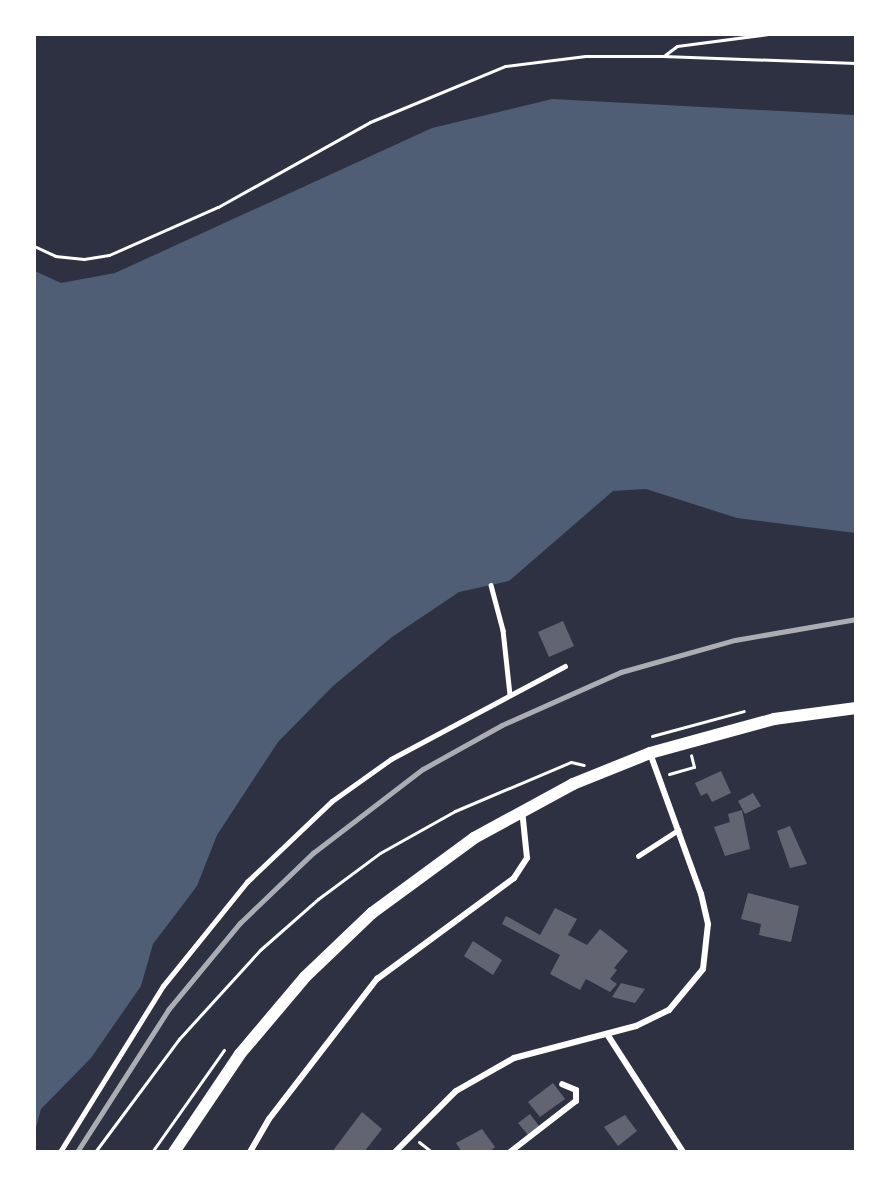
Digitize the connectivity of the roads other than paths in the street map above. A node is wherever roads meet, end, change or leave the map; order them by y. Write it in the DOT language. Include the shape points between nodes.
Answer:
graph roads {
  1 [pos="491,585"];
  2 [pos="565,666"];
  3 [pos="510,694"];
  4 [pos="855,708"];
  5 [pos="650,753"];
  6 [pos="522,809"];
  7 [pos="678,830"];
  8 [pos="638,856"];
  9 [pos="607,1035"];
  10 [pos="562,1084"];
  11 [pos="60,1152"];
  12 [pos="174,1152"];
  13 [pos="250,1152"];
  14 [pos="395,1152"];
  15 [pos="510,1152"];
  16 [pos="683,1152"];
  1 -- 3 [label="lane" via="503,630"];
  2 -- 3 [label="lane"];
  3 -- 11 [label="lane" via="391,759 332,801 247,882 163,986"];
  4 -- 5 [label="main road" via="774,719"];
  5 -- 6 [label="main road"];
  5 -- 7 [label="street"];
  6 -- 12 [label="main road" via="418,876 341,942 271,1015"];
  6 -- 13 [label="street" via="527,858 514,878 377,979 269,1119"];
  7 -- 8 [label="lane"];
  7 -- 9 [label="street" via="693,865 708,924 703,969 669,1010"];
  9 -- 14 [label="street" via="514,1058 456,1091"];
  9 -- 16 [label="street"];
  10 -- 15 [label="street" via="576,1090 576,1101"];
}
